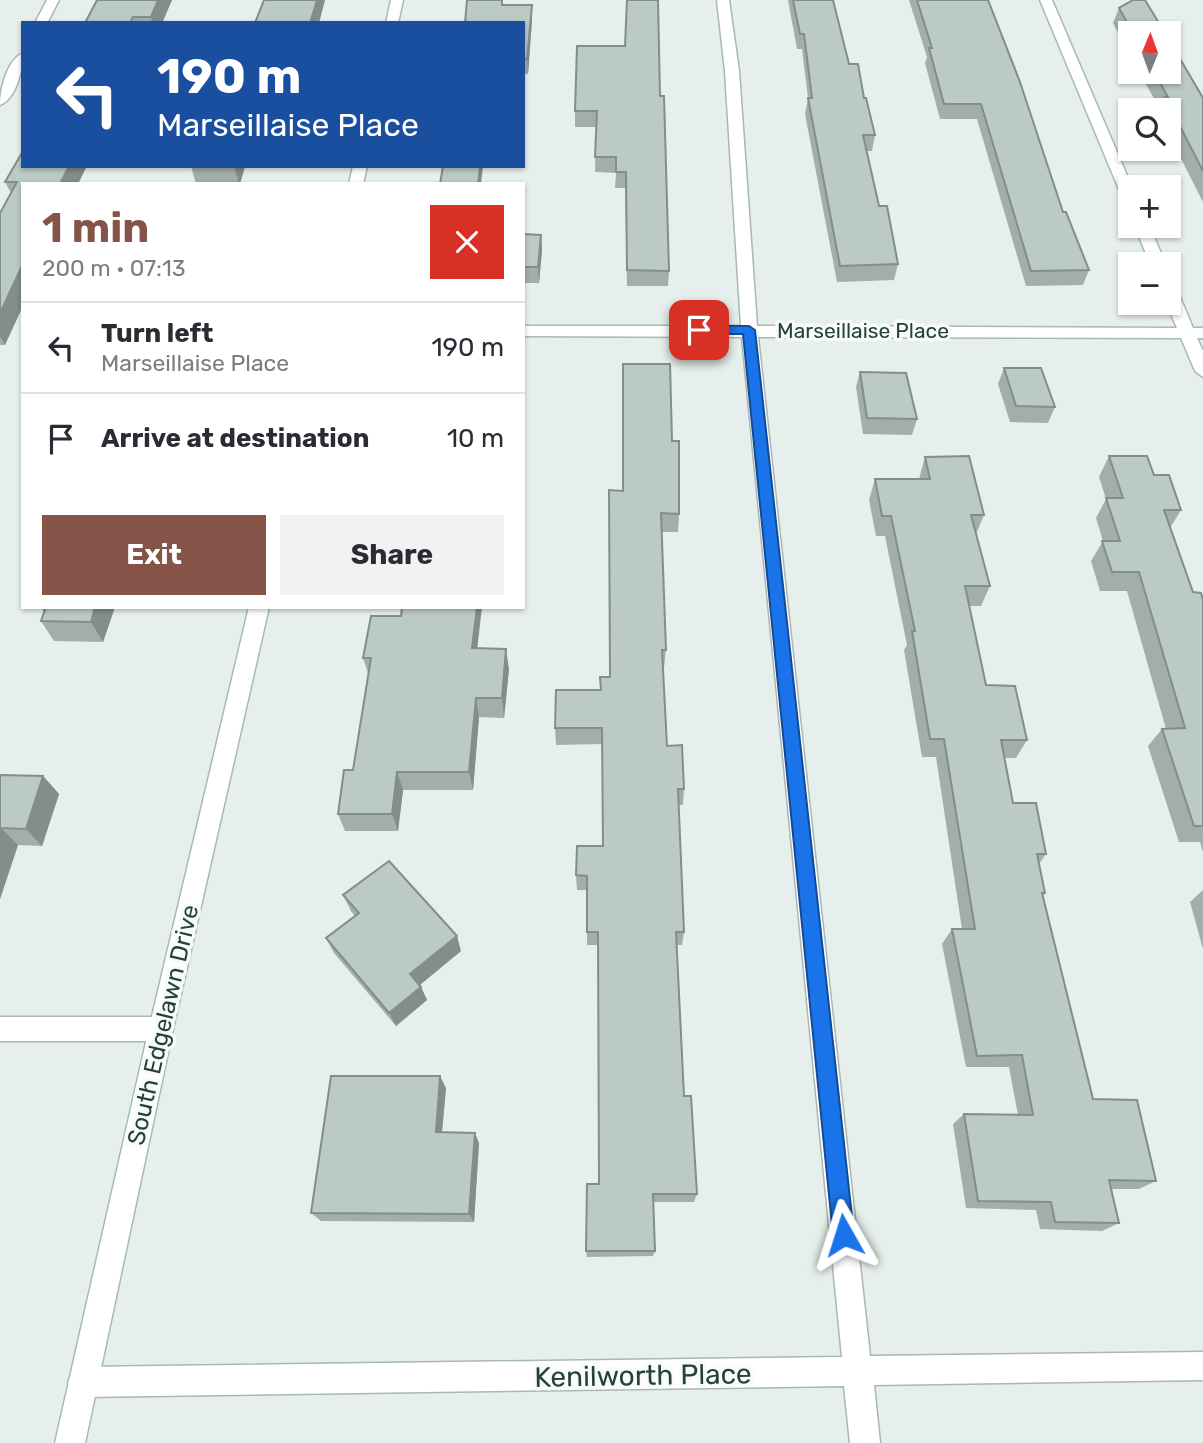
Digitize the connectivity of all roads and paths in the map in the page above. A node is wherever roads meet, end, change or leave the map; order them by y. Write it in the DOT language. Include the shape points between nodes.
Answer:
graph roads {
  1 [pos="53,0"];
  2 [pos="397,0"];
  3 [pos="723,0"];
  4 [pos="1046,0"];
  5 [pos="42,21"];
  6 [pos="392,21"];
  7 [pos="21,61"];
  8 [pos="0,101"];
  9 [pos="1120,175"];
  10 [pos="1181,310"];
  11 [pos="749,330"];
  12 [pos="525,331"];
  13 [pos="1195,333"];
  14 [pos="1203,371"];
  15 [pos="259,609"];
  16 [pos="0,1029"];
  17 [pos="161,1029"];
  18 [pos="1203,1366"];
  19 [pos="858,1373"];
  20 [pos="83,1382"];
  21 [pos="70,1443"];
  22 [pos="865,1443"];
  1 -- 5 [label="street"];
  2 -- 6 [label="street"];
  3 -- 11 [label="street"];
  4 -- 9 [label="street"];
  7 -- 8 [label="street"];
  10 -- 13 [label="street"];
  11 -- 12 [label="street, Marseillaise Place"];
  11 -- 13 [label="street, Marseillaise Place"];
  11 -- 19 [label="street"];
  13 -- 14 [label="street"];
  15 -- 17 [label="street, South Edgelawn Drive"];
  16 -- 17 [label="street"];
  17 -- 20 [label="street, South Edgelawn Drive"];
  18 -- 19 [label="street, Kenilworth Place"];
  19 -- 20 [label="street, Kenilworth Place"];
  19 -- 22 [label="street"];
  20 -- 21 [label="street, South Edgelawn Drive"];
}
